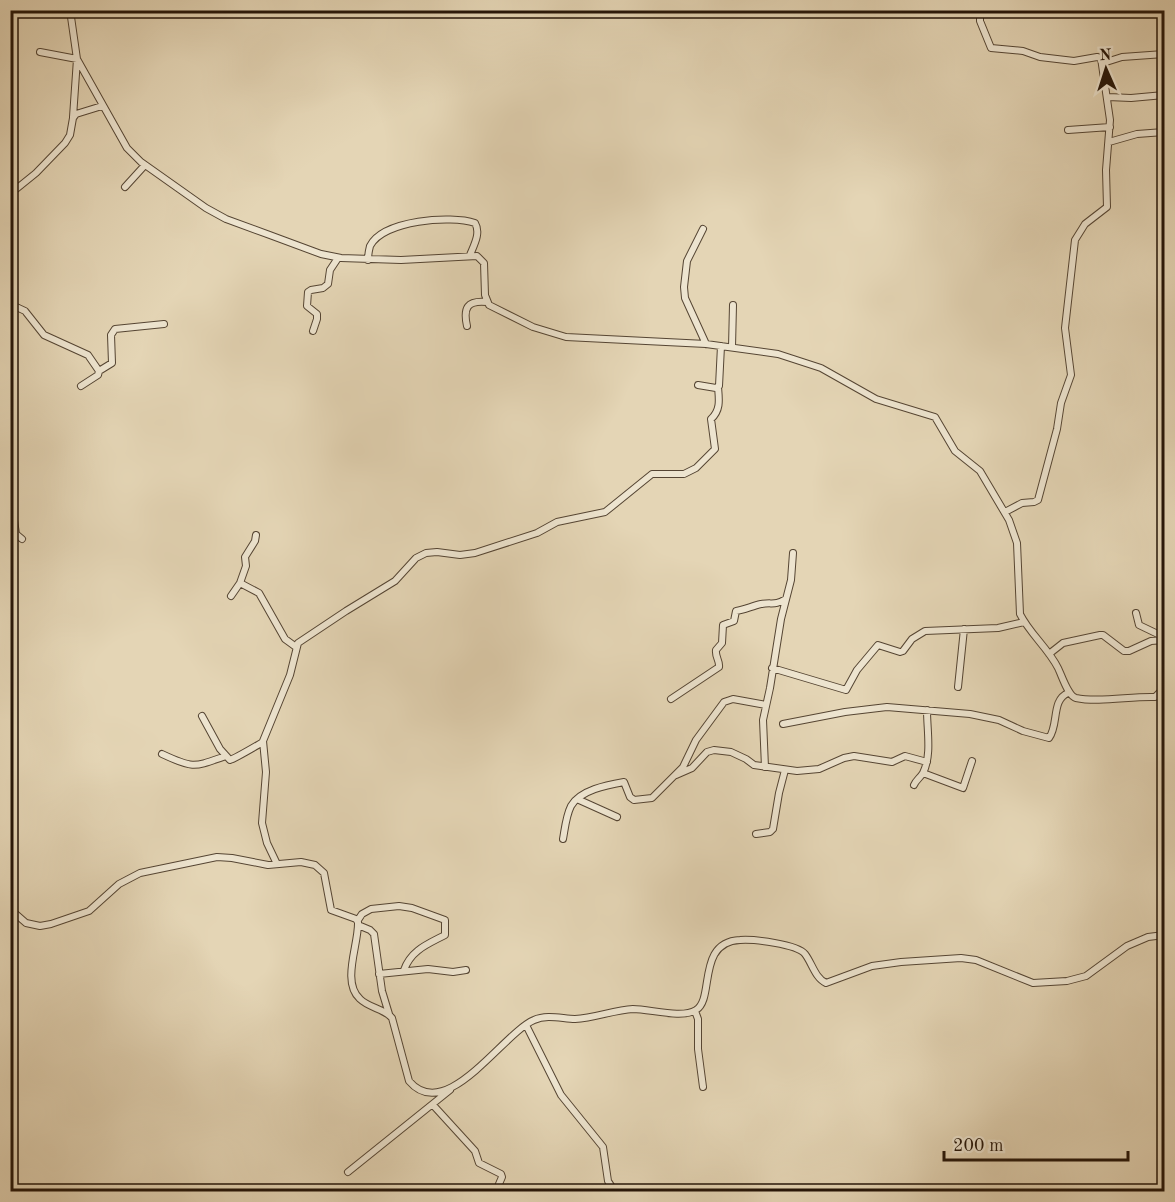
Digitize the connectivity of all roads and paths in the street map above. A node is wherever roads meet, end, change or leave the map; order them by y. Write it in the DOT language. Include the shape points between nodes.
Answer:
graph roads {
  1 [pos="70,10"];
  2 [pos="980,10"];
  3 [pos="40,52"];
  4 [pos="1164,54"];
  5 [pos="77,59"];
  6 [pos="1103,63"];
  7 [pos="1164,95"];
  8 [pos="1108,97"];
  9 [pos="102,106"];
  10 [pos="73,118"];
  11 [pos="1110,127"];
  12 [pos="1068,130"];
  13 [pos="1164,132"];
  14 [pos="1108,142"];
  15 [pos="145,165"];
  16 [pos="125,188"];
  17 [pos="10,194"];
  18 [pos="704,230"];
  19 [pos="470,255"];
  20 [pos="338,258"];
  21 [pos="368,260"];
  22 [pos="487,302"];
  23 [pos="10,304"];
  24 [pos="733,305"];
  25 [pos="164,324"];
  26 [pos="467,326"];
  27 [pos="313,331"];
  28 [pos="706,344"];
  29 [pos="722,346"];
  30 [pos="732,347"];
  31 [pos="99,371"];
  32 [pos="698,385"];
  33 [pos="81,386"];
  34 [pos="718,387"];
  35 [pos="1005,512"];
  36 [pos="10,517"];
  37 [pos="256,535"];
  38 [pos="22,539"];
  39 [pos="793,554"];
  40 [pos="240,583"];
  41 [pos="231,596"];
  42 [pos="787,598"];
  43 [pos="1136,613"];
  44 [pos="1024,621"];
  45 [pos="964,629"];
  46 [pos="1164,638"];
  47 [pos="296,647"];
  48 [pos="1049,654"];
  49 [pos="772,668"];
  50 [pos="958,687"];
  51 [pos="1164,688"];
  52 [pos="1068,693"];
  53 [pos="671,699"];
  54 [pos="766,705"];
  55 [pos="927,710"];
  56 [pos="202,716"];
  57 [pos="783,724"];
  58 [pos="263,742"];
  59 [pos="162,754"];
  60 [pos="226,756"];
  61 [pos="972,761"];
  62 [pos="927,762"];
  63 [pos="765,767"];
  64 [pos="785,770"];
  65 [pos="923,773"];
  66 [pos="674,777"];
  67 [pos="914,785"];
  68 [pos="577,799"];
  69 [pos="617,818"];
  70 [pos="756,834"];
  71 [pos="563,839"];
  72 [pos="277,864"];
  73 [pos="10,909"];
  74 [pos="358,922"];
  75 [pos="1164,935"];
  76 [pos="404,970"];
  77 [pos="466,970"];
  78 [pos="379,974"];
  79 [pos="695,1011"];
  80 [pos="389,1014"];
  81 [pos="526,1025"];
  82 [pos="456,1086"];
  83 [pos="703,1087"];
  84 [pos="433,1105"];
  85 [pos="348,1172"];
  86 [pos="496,1191"];
  87 [pos="615,1191"];
  1 -- 5 [label="street"];
  2 -- 6 [label="street" via="980,21 991,48 1074,61 1097,57"];
  3 -- 5 [label="street"];
  4 -- 6 [label="street" via="1122,57"];
  5 -- 9 [label="street"];
  5 -- 10 [label="street"];
  6 -- 8 [label="street"];
  7 -- 8 [label="street"];
  8 -- 11 [label="street"];
  9 -- 10 [label="street" via="78,112"];
  9 -- 15 [label="street" via="127,148"];
  10 -- 17 [label="street" via="65,143"];
  11 -- 12 [label="street"];
  11 -- 14 [label="street"];
  13 -- 14 [label="street"];
  14 -- 35 [label="street" via="1107,207 1085,224 1075,240 1065,317 1071,375 1039,497 1036,502 1025,502"];
  15 -- 16 [label="street"];
  15 -- 20 [label="street" via="226,219"];
  18 -- 28 [label="street" via="687,261 684,287"];
  19 -- 21 [label="street"];
  19 -- 21 [label="street" via="478,229 475,223 436,220 405,224 381,236 372,244"];
  19 -- 22 [label="street" via="484,262"];
  20 -- 21 [label="street"];
  20 -- 27 [label="street" via="330,270 328,284 308,292 307,306 317,314"];
  22 -- 26 [label="street" via="469,305 465,311"];
  22 -- 28 [label="street" via="533,327 566,337"];
  23 -- 31 [label="street" via="25,311 44,334 88,355"];
  24 -- 30 [label="street"];
  25 -- 31 [label="street" via="115,329 111,335 112,363"];
  28 -- 29 [label="street"];
  29 -- 30 [label="street"];
  29 -- 34 [label="street"];
  30 -- 35 [label="street" via="798,360 876,399 935,417 955,451 980,471"];
  31 -- 33 [label="street"];
  32 -- 34 [label="street"];
  34 -- 47 [label="street" via="719,406 711,418 715,449 696,468 680,475 652,474 605,512 557,522 496,547 467,555 426,553 395,581"];
  35 -- 44 [label="street" via="1017,543 1020,614"];
  36 -- 38 [label="street"];
  37 -- 40 [label="street" via="245,557"];
  39 -- 42 [label="street"];
  40 -- 41 [label="street"];
  40 -- 47 [label="street" via="259,593 285,639"];
  42 -- 49 [label="street"];
  42 -- 53 [label="street" via="776,605 736,611 734,621 723,626 722,643 716,648 719,667"];
  43 -- 46 [label="street" via="1140,625"];
  44 -- 45 [label="street" via="998,628"];
  44 -- 48 [label="street"];
  45 -- 49 [label="street" via="922,632 900,652 878,645 846,690"];
  45 -- 50 [label="street"];
  46 -- 48 [label="street" via="1124,651 1100,635 1063,643"];
  47 -- 58 [label="street" via="290,675"];
  48 -- 52 [label="street"];
  49 -- 54 [label="street"];
  51 -- 52 [label="street" via="1155,697 1105,700 1074,698"];
  52 -- 55 [label="street" via="1060,699 1049,738 999,720"];
  54 -- 63 [label="street"];
  54 -- 66 [label="street" via="733,699 724,702"];
  55 -- 57 [label="street" via="873,708"];
  55 -- 62 [label="street"];
  56 -- 60 [label="street"];
  58 -- 60 [label="street" via="234,759"];
  58 -- 72 [label="street" via="266,772 262,824"];
  59 -- 60 [label="street" via="195,766"];
  61 -- 65 [label="street" via="963,788"];
  62 -- 64 [label="street" via="905,756 892,762 854,756 819,769"];
  62 -- 65 [label="street"];
  63 -- 64 [label="street"];
  63 -- 66 [label="street" via="731,752 714,750"];
  64 -- 70 [label="street" via="773,830"];
  65 -- 67 [label="street"];
  66 -- 68 [label="street" via="652,798 634,800 624,782"];
  68 -- 69 [label="street"];
  68 -- 71 [label="street" via="567,816"];
  72 -- 73 [label="street" via="217,857 140,873 118,884 89,911 40,926 26,923"];
  72 -- 74 [label="street" via="315,865 324,873 331,910"];
  74 -- 76 [label="street" via="371,909 399,906 446,920 445,935 418,949"];
  74 -- 78 [label="street" via="374,934"];
  74 -- 80 [label="street" via="351,984 359,999"];
  75 -- 79 [label="street" via="1128,946 1078,979 1052,983 1026,981 976,960 961,958 872,966 826,983 800,950 741,939 719,948 711,962 703,1003"];
  76 -- 77 [label="street"];
  76 -- 78 [label="street"];
  78 -- 80 [label="street"];
  79 -- 81 [label="street" via="633,1009 576,1019 540,1018"];
  79 -- 83 [label="street"];
  80 -- 82 [label="street" via="409,1081 419,1090 438,1092"];
  81 -- 82 [label="street"];
  81 -- 87 [label="street" via="561,1095 603,1148 608,1181"];
  82 -- 84 [label="street"];
  84 -- 85 [label="street"];
  84 -- 86 [label="street" via="475,1150 479,1163 501,1174"];
}
